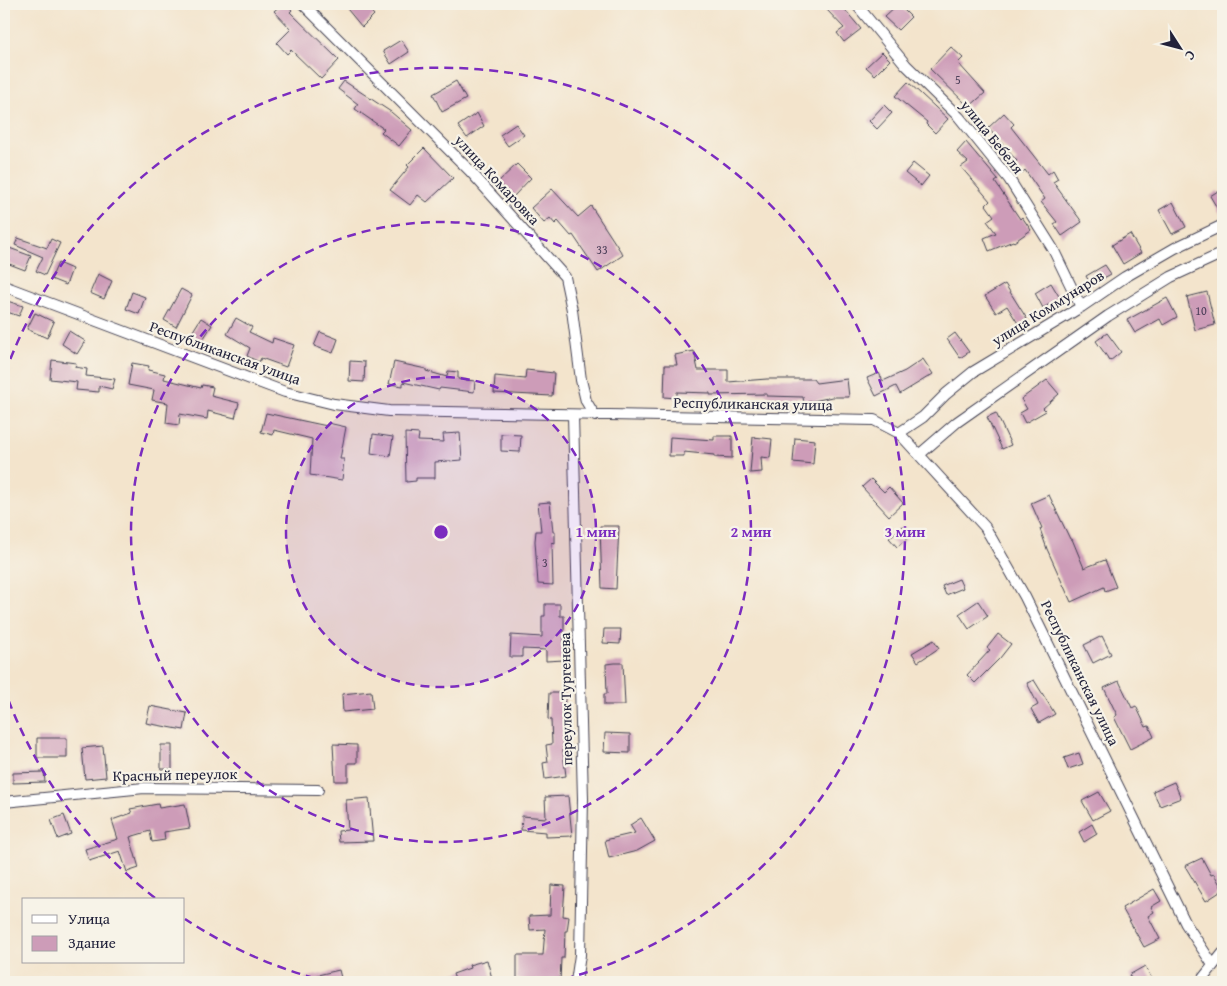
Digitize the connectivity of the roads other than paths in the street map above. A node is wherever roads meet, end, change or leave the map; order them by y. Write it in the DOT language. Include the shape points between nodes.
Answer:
graph roads {
  1 [pos="303,4"];
  2 [pos="856,4"];
  3 [pos="1223,225"];
  4 [pos="1223,253"];
  5 [pos="4,286"];
  6 [pos="1081,307"];
  7 [pos="573,415"];
  8 [pos="595,416"];
  9 [pos="899,433"];
  10 [pos="920,454"];
  11 [pos="318,790"];
  12 [pos="4,802"];
  13 [pos="1223,953"];
  14 [pos="1213,965"];
  15 [pos="576,982"];
  16 [pos="1200,982"];
  1 -- 8 [label="street, улица Комаровка" via="470,171 565,277 581,380 586,401"];
  2 -- 6 [label="street, улица Бебеля" via="906,65 959,117 1009,179 1052,249"];
  3 -- 6 [label="street, улица Коммунаров" via="1133,272"];
  4 -- 10 [label="street" via="1171,277 1108,316 957,422"];
  5 -- 7 [label="street, Республиканская улица" via="285,392 334,404 389,411"];
  6 -- 9 [label="street, улица Коммунаров" via="972,372 923,417"];
  7 -- 8 [label="street, Республиканская улица"];
  7 -- 15 [label="street, переулок Тургенева" via="583,799 580,955"];
  8 -- 9 [label="street, Республиканская улица" via="874,420"];
  9 -- 10 [label="street, Республиканская улица"];
  10 -- 14 [label="street, Республиканская улица" via="985,527 1026,596 1186,924"];
  11 -- 12 [label="street, Красный переулок" via="144,788"];
  13 -- 14 [label="street"];
  14 -- 16 [label="street"];
}
